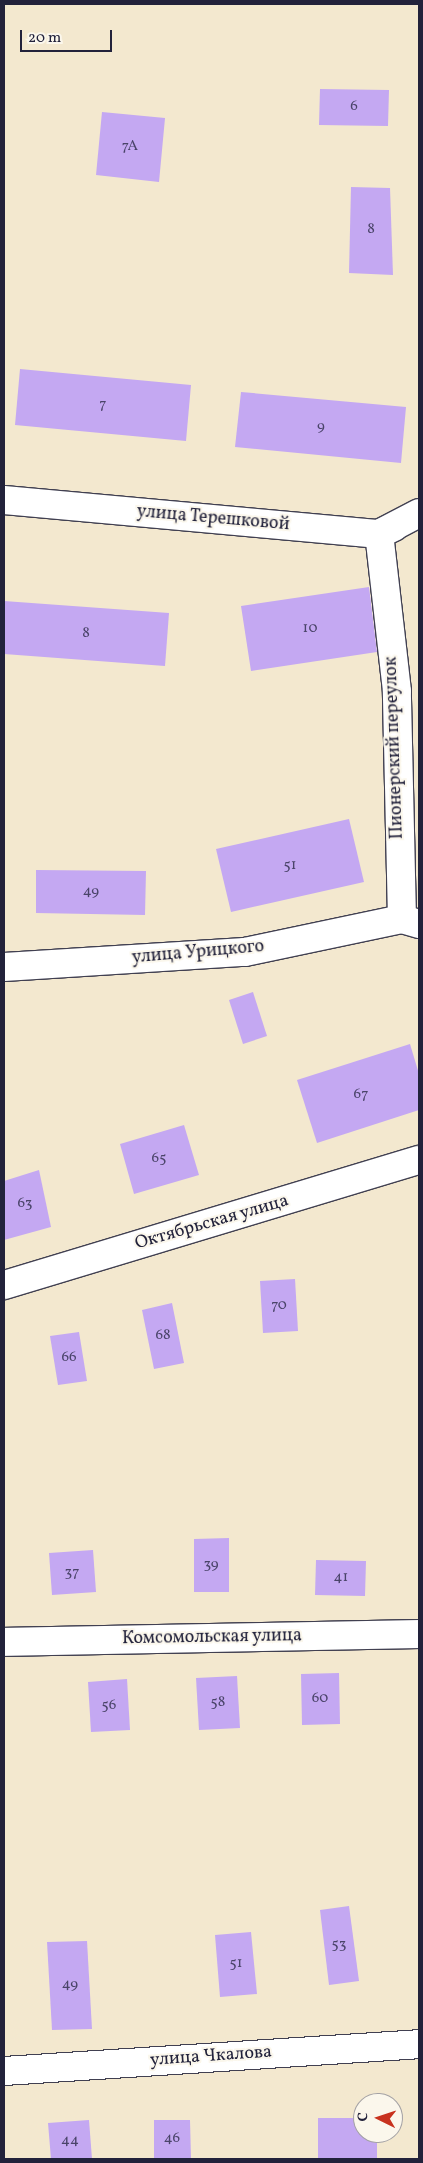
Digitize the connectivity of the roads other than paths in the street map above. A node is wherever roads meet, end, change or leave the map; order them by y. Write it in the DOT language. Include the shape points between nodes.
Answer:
graph roads {
  1 [pos="4,500"];
  2 [pos="419,513"];
  3 [pos="419,516"];
  4 [pos="379,534"];
  5 [pos="411,922"];
  6 [pos="4,967"];
  7 [pos="419,1160"];
  8 [pos="4,1285"];
  9 [pos="419,1634"];
  10 [pos="4,1642"];
  11 [pos="419,2044"];
  12 [pos="4,2072"];
  1 -- 4 [label="street, улица Терешковой"];
  2 -- 4 [label="street"];
  3 -- 4 [label="street, улица Терешковой"];
  4 -- 5 [label="street, Пионерский переулок" via="397,691"];
  5 -- 6 [label="street, улица Урицкого" via="245,952"];
  7 -- 8 [label="street, Октябрьская улица"];
  9 -- 10 [label="street, Комсомольская улица"];
  11 -- 12 [label="street, улица Чкалова"];
}
